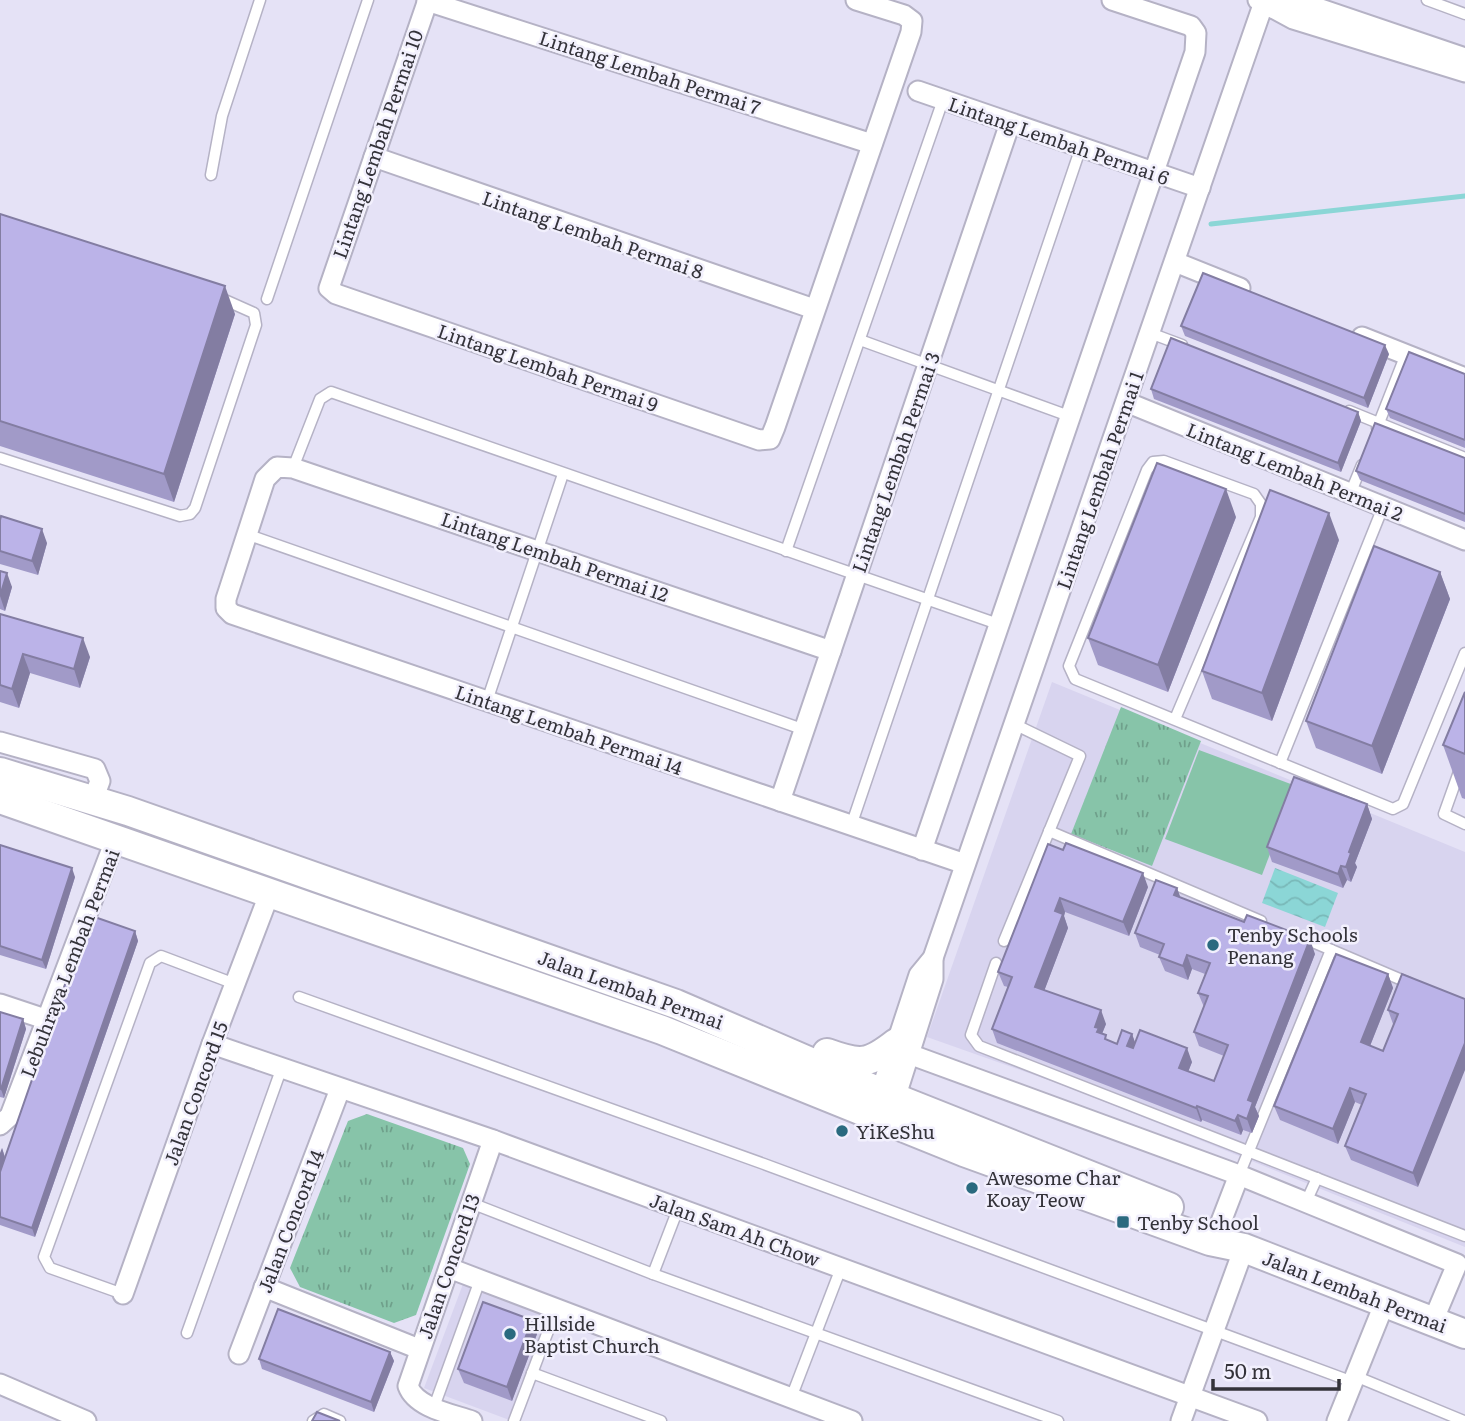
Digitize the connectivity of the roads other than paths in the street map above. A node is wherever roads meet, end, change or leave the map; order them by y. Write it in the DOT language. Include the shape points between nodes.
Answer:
graph roads {
  1 [pos="260,0"];
  2 [pos="368,0"];
  3 [pos="856,0"];
  4 [pos="1112,0"];
  5 [pos="1427,0"];
  6 [pos="428,1"];
  7 [pos="1262,1"];
  8 [pos="1465,13"];
  9 [pos="1465,58"];
  10 [pos="1465,72"];
  11 [pos="918,91"];
  12 [pos="943,100"];
  13 [pos="1010,123"];
  14 [pos="873,144"];
  15 [pos="1081,147"];
  16 [pos="374,157"];
  17 [pos="1152,172"];
  18 [pos="211,175"];
  19 [pos="1200,188"];
  20 [pos="1175,262"];
  21 [pos="329,288"];
  22 [pos="203,292"];
  23 [pos="1252,293"];
  24 [pos="267,299"];
  25 [pos="814,309"];
  26 [pos="1342,329"];
  27 [pos="1150,332"];
  28 [pos="860,340"];
  29 [pos="1188,348"];
  30 [pos="1406,355"];
  31 [pos="928,364"];
  32 [pos="1465,378"];
  33 [pos="997,391"];
  34 [pos="1126,402"];
  35 [pos="1340,408"];
  36 [pos="1069,416"];
  37 [pos="1379,423"];
  38 [pos="1374,435"];
  39 [pos="0,458"];
  40 [pos="1364,458"];
  41 [pos="1465,458"];
  42 [pos="285,468"];
  43 [pos="563,474"];
  44 [pos="1350,494"];
  45 [pos="1382,507"];
  46 [pos="246,534"];
  47 [pos="1465,540"];
  48 [pos="538,550"];
  49 [pos="786,551"];
  50 [pos="857,575"];
  51 [pos="930,600"];
  52 [pos="998,624"];
  53 [pos="512,627"];
  54 [pos="831,651"];
  55 [pos="1465,653"];
  56 [pos="1460,682"];
  57 [pos="487,701"];
  58 [pos="1175,719"];
  59 [pos="1014,724"];
  60 [pos="805,730"];
  61 [pos="0,742"];
  62 [pos="1465,755"];
  63 [pos="1280,763"];
  64 [pos="0,772"];
  65 [pos="0,799"];
  66 [pos="93,800"];
  67 [pos="780,802"];
  68 [pos="1465,824"];
  69 [pos="851,826"];
  70 [pos="1049,831"];
  71 [pos="117,838"];
  72 [pos="922,850"];
  73 [pos="965,864"];
  74 [pos="270,892"];
  75 [pos="1267,923"];
  76 [pos="1293,934"];
  77 [pos="1004,941"];
  78 [pos="1331,950"];
  79 [pos="996,963"];
  80 [pos="235,985"];
  81 [pos="1416,986"];
  82 [pos="299,998"];
  83 [pos="0,1004"];
  84 [pos="48,1020"];
  85 [pos="727,1023"];
  86 [pos="212,1044"];
  87 [pos="903,1049"];
  88 [pos="282,1067"];
  89 [pos="340,1088"];
  90 [pos="884,1107"];
  91 [pos="1,1125"];
  92 [pos="493,1140"];
  93 [pos="1249,1152"];
  94 [pos="1239,1175"];
  95 [pos="1317,1178"];
  96 [pos="1306,1202"];
  97 [pos="470,1203"];
  98 [pos="678,1209"];
  99 [pos="1219,1227"];
  100 [pos="1465,1236"];
  101 [pos="1244,1248"];
  102 [pos="449,1268"];
  103 [pos="841,1268"];
  104 [pos="653,1274"];
  105 [pos="480,1280"];
  106 [pos="264,1287"];
  107 [pos="123,1294"];
  108 [pos="1385,1302"];
  109 [pos="556,1310"];
  110 [pos="1433,1321"];
  111 [pos="817,1331"];
  112 [pos="1213,1332"];
  113 [pos="187,1333"];
  114 [pos="1465,1334"];
  115 [pos="419,1349"];
  116 [pos="239,1354"];
  117 [pos="532,1373"];
  118 [pos="1354,1379"];
  119 [pos="0,1384"];
  120 [pos="1190,1396"];
  121 [pos="791,1399"];
  122 [pos="434,1407"];
  123 [pos="86,1421"];
  124 [pos="313,1421"];
  125 [pos="340,1421"];
  126 [pos="472,1421"];
  127 [pos="514,1421"];
  128 [pos="661,1421"];
  129 [pos="852,1421"];
  130 [pos="1058,1421"];
  131 [pos="1181,1421"];
  132 [pos="1257,1421"];
  133 [pos="1337,1421"];
  134 [pos="1464,1421"];
  1 -- 18 [label="lane" via="222,116"];
  2 -- 24 [label="lane"];
  3 -- 14 [label="street" via="912,21"];
  4 -- 17 [label="street" via="1191,26 1196,33 1195,52"];
  5 -- 8 [label="lane"];
  6 -- 14 [label="street, Lintang Lembah Permai 7"];
  6 -- 16 [label="street, Lintang Lembah Permai 10"];
  7 -- 9 [label="street" via="1297,1"];
  7 -- 10 [label="street" via="1293,19"];
  7 -- 19 [label="street, Lintang Lembah Permai 1"];
  11 -- 12 [label="street, Lintang Lembah Permai 6"];
  12 -- 13 [label="street, Lintang Lembah Permai 6"];
  12 -- 28 [label="lane"];
  13 -- 15 [label="street, Lintang Lembah Permai 6"];
  13 -- 31 [label="street, Lintang Lembah Permai 3"];
  14 -- 25 [label="street"];
  15 -- 17 [label="street, Lintang Lembah Permai 6"];
  15 -- 33 [label="lane"];
  16 -- 21 [label="street, Lintang Lembah Permai 10"];
  16 -- 25 [label="street, Lintang Lembah Permai 8"];
  17 -- 19 [label="street, Lintang Lembah Permai 6"];
  17 -- 36 [label="street"];
  19 -- 20 [label="street, Lintang Lembah Permai 1"];
  20 -- 23 [label="street"];
  20 -- 27 [label="street, Lintang Lembah Permai 1"];
  21 -- 25 [label="street, Lintang Lembah Permai 9" via="759,440 770,439"];
  22 -- 39 [label="lane" via="241,304 254,313 256,325 190,514 180,516"];
  26 -- 30 [label="street"];
  27 -- 29 [label="lane"];
  27 -- 34 [label="street, Lintang Lembah Permai 1"];
  28 -- 31 [label="lane"];
  28 -- 49 [label="lane"];
  30 -- 32 [label="street"];
  30 -- 37 [label="lane"];
  31 -- 33 [label="lane"];
  31 -- 50 [label="street, Lintang Lembah Permai 3"];
  33 -- 36 [label="lane"];
  33 -- 51 [label="lane"];
  34 -- 44 [label="street, Lintang Lembah Permai 2"];
  34 -- 59 [label="street, Lintang Lembah Permai 1"];
  35 -- 37 [label="lane"];
  36 -- 52 [label="street"];
  37 -- 38 [label="lane"];
  37 -- 41 [label="lane"];
  40 -- 44 [label="lane"];
  42 -- 43 [label="lane" via="320,399 331,393"];
  42 -- 46 [label="street" via="265,479"];
  42 -- 48 [label="street, Lintang Lembah Permai 12"];
  43 -- 48 [label="lane"];
  43 -- 49 [label="lane"];
  44 -- 45 [label="street, Lintang Lembah Permai 2"];
  45 -- 47 [label="street, Lintang Lembah Permai 2"];
  45 -- 63 [label="lane"];
  46 -- 53 [label="lane"];
  46 -- 57 [label="street, Lintang Lembah Permai 14" via="226,599 232,614"];
  48 -- 53 [label="lane"];
  48 -- 54 [label="street, Lintang Lembah Permai 12"];
  49 -- 50 [label="lane"];
  50 -- 51 [label="lane"];
  50 -- 54 [label="street, Lintang Lembah Permai 3"];
  51 -- 52 [label="lane"];
  51 -- 69 [label="lane"];
  52 -- 72 [label="street"];
  53 -- 57 [label="lane"];
  53 -- 60 [label="lane"];
  54 -- 60 [label="street, Lintang Lembah Permai 3"];
  55 -- 56 [label="lane"];
  56 -- 63 [label="lane" via="1399,808"];
  57 -- 67 [label="street, Lintang Lembah Permai 14"];
  58 -- 58 [label="lane" via="1074,678 1069,666 1147,470 1164,461 1254,494 1261,504 1261,517"];
  58 -- 63 [label="lane"];
  59 -- 70 [label="lane" via="1080,756"];
  59 -- 73 [label="street, Lintang Lembah Permai 1"];
  60 -- 67 [label="street, Lintang Lembah Permai 3"];
  61 -- 66 [label="street" via="95,769 100,781"];
  62 -- 68 [label="lane" via="1444,814"];
  64 -- 66 [label="main road, Jalan Lembah Permai"];
  65 -- 71 [label="main road, Jalan Lembah Permai"];
  66 -- 85 [label="main road, Jalan Lembah Permai"];
  67 -- 69 [label="street, Lintang Lembah Permai 14"];
  69 -- 72 [label="street, Lintang Lembah Permai 14"];
  70 -- 75 [label="lane"];
  70 -- 77 [label="lane"];
  71 -- 74 [label="main road, Jalan Lembah Permai"];
  71 -- 84 [label="street, Lebuhraya Lembah Permai"];
  72 -- 73 [label="street, Lintang Lembah Permai 14"];
  73 -- 87 [label="street, Lintang Lembah Permai 1" via="933,958 919,975"];
  74 -- 80 [label="street, Jalan Concord 15"];
  74 -- 90 [label="main road, Jalan Lembah Permai"];
  76 -- 78 [label="lane"];
  78 -- 81 [label="lane"];
  78 -- 93 [label="lane"];
  79 -- 93 [label="lane" via="973,1024 971,1035 979,1046"];
  80 -- 86 [label="street, Jalan Concord 15"];
  80 -- 107 [label="lane" via="161,956 150,963 44,1257 50,1268"];
  82 -- 112 [label="lane"];
  83 -- 84 [label="street"];
  84 -- 91 [label="street, Lebuhraya Lembah Permai" via="10,1116"];
  85 -- 87 [label="main road" via="860,1062"];
  85 -- 90 [label="main road, Jalan Lembah Permai"];
  86 -- 88 [label="street, Jalan Sam Ah Chow"];
  86 -- 107 [label="street, Jalan Concord 15"];
  87 -- 90 [label="street, Lintang Lembah Permai 1"];
  87 -- 94 [label="street"];
  88 -- 89 [label="street, Jalan Sam Ah Chow"];
  88 -- 113 [label="lane"];
  89 -- 92 [label="street, Jalan Sam Ah Chow"];
  89 -- 106 [label="street, Jalan Concord 14"];
  90 -- 99 [label="main road, Jalan Lembah Permai"];
  90 -- 101 [label="main road, Jalan Lembah Permai" via="1210,1241"];
  92 -- 97 [label="street, Jalan Concord 13"];
  92 -- 98 [label="street, Jalan Sam Ah Chow"];
  93 -- 94 [label="lane"];
  93 -- 95 [label="lane"];
  94 -- 96 [label="street"];
  94 -- 99 [label="street"];
  95 -- 96 [label="lane"];
  95 -- 100 [label="lane"];
  96 -- 110 [label="street" via="1457,1264"];
  97 -- 102 [label="street, Jalan Concord 13"];
  97 -- 104 [label="lane"];
  98 -- 103 [label="street, Jalan Sam Ah Chow"];
  98 -- 104 [label="lane"];
  99 -- 101 [label="main road, Jalan Lembah Permai"];
  101 -- 108 [label="main road, Jalan Lembah Permai"];
  101 -- 112 [label="street"];
  102 -- 105 [label="street"];
  102 -- 115 [label="street, Jalan Concord 13"];
  103 -- 111 [label="lane"];
  103 -- 120 [label="street, Jalan Sam Ah Chow"];
  104 -- 111 [label="lane"];
  105 -- 109 [label="street"];
  105 -- 122 [label="lane"];
  106 -- 115 [label="street"];
  106 -- 116 [label="street, Jalan Concord 14"];
  108 -- 110 [label="main road, Jalan Lembah Permai"];
  108 -- 118 [label="street"];
  109 -- 117 [label="lane"];
  109 -- 121 [label="street"];
  110 -- 114 [label="main road, Jalan Lembah Permai"];
  111 -- 121 [label="lane"];
  111 -- 130 [label="lane"];
  112 -- 118 [label="lane"];
  112 -- 120 [label="street"];
  115 -- 122 [label="street, Jalan Concord 13" via="409,1378 411,1393"];
  117 -- 127 [label="lane"];
  117 -- 128 [label="lane"];
  118 -- 133 [label="street"];
  118 -- 134 [label="lane"];
  119 -- 123 [label="street"];
  120 -- 131 [label="street"];
  120 -- 132 [label="street, Jalan Sam Ah Chow"];
  121 -- 129 [label="street"];
  122 -- 126 [label="street"];
  124 -- 125 [label="lane" via="324,1414"];
}
